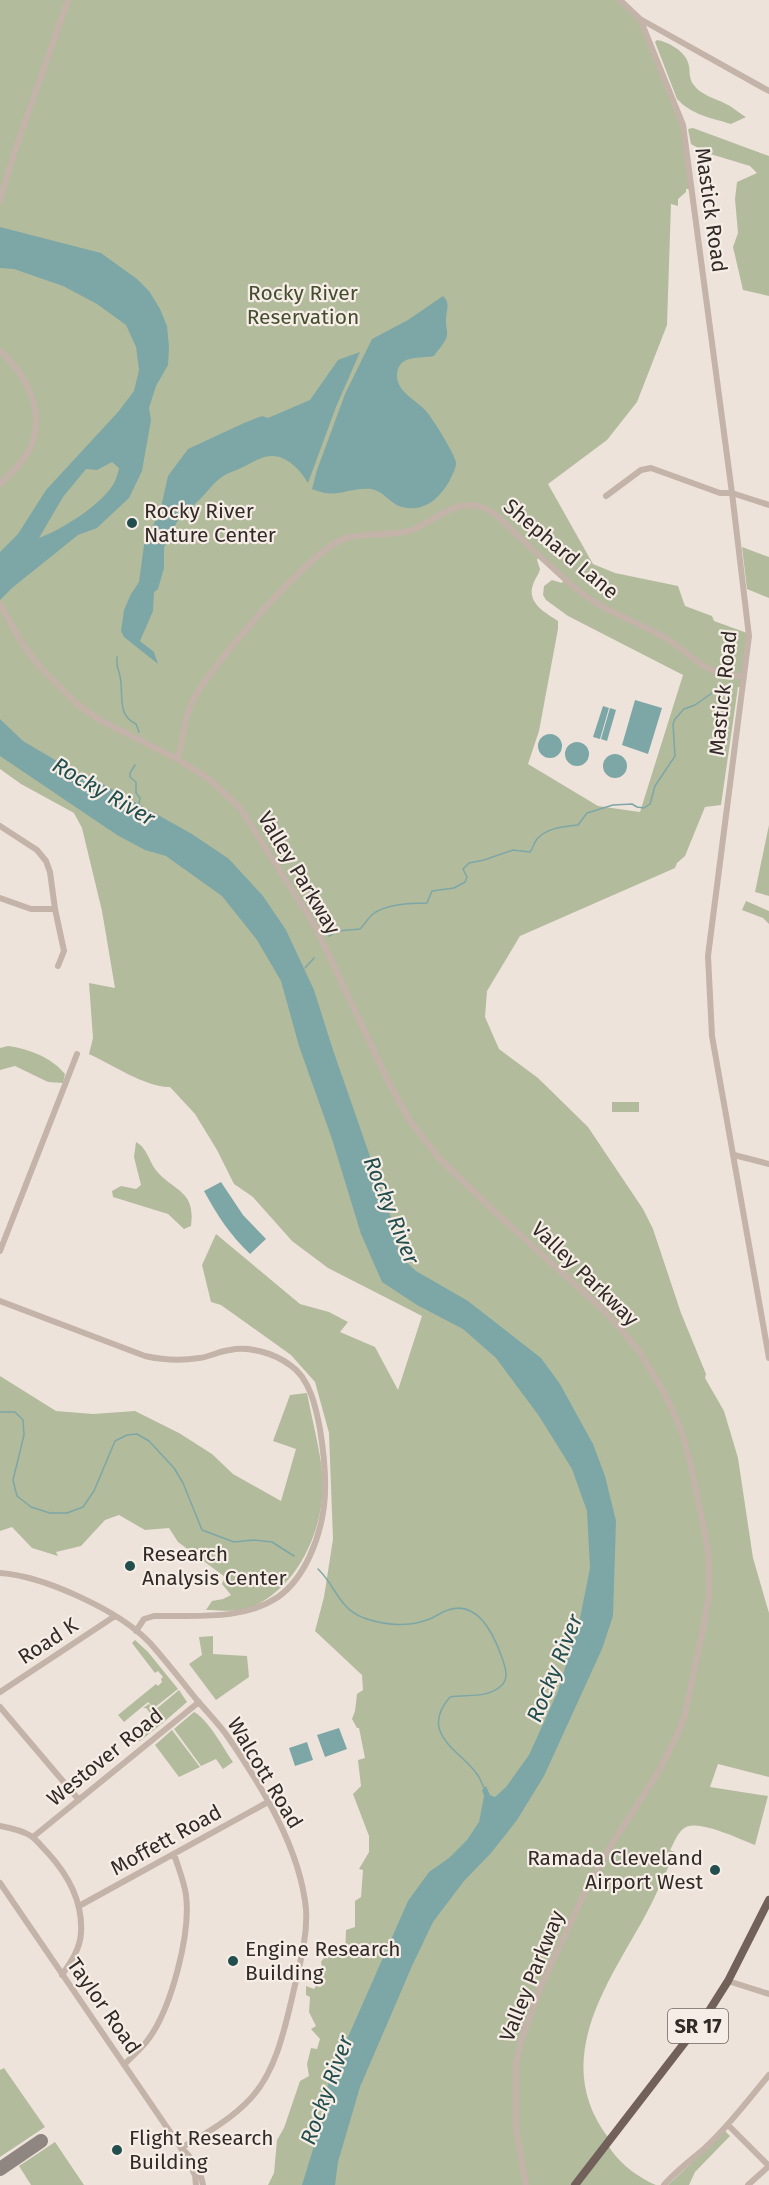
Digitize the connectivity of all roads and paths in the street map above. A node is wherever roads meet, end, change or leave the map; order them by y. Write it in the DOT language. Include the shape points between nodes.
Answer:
graph roads {
  1 [pos="68,0"];
  2 [pos="620,0"];
  3 [pos="640,19"];
  4 [pos="769,91"];
  5 [pos="0,201"];
  6 [pos="0,351"];
  7 [pos="0,484"];
  8 [pos="732,493"];
  9 [pos="606,496"];
  10 [pos="769,505"];
  11 [pos="0,604"];
  12 [pos="744,677"];
  13 [pos="177,759"];
  14 [pos="0,826"];
  15 [pos="0,898"];
  16 [pos="54,909"];
  17 [pos="58,966"];
  18 [pos="77,1054"];
  19 [pos="734,1155"];
  20 [pos="769,1164"];
  21 [pos="0,1251"];
  22 [pos="0,1301"];
  23 [pos="767,1341"];
  24 [pos="769,1358"];
  25 [pos="0,1573"];
  26 [pos="115,1616"];
  27 [pos="136,1631"];
  28 [pos="0,1692"];
  29 [pos="199,1702"];
  30 [pos="0,1707"];
  31 [pos="79,1800"];
  32 [pos="268,1802"];
  33 [pos="0,1826"];
  34 [pos="33,1837"];
  35 [pos="174,1854"];
  36 [pos="0,1883"];
  37 [pos="769,1900"];
  38 [pos="79,1906"];
  39 [pos="62,1975"];
  40 [pos="728,1981"];
  41 [pos="769,1994"];
  42 [pos="124,2065"];
  43 [pos="769,2075"];
  44 [pos="728,2125"];
  45 [pos="181,2148"];
  46 [pos="769,2166"];
  47 [pos="196,2185"];
  48 [pos="203,2185"];
  49 [pos="526,2185"];
  50 [pos="575,2185"];
  51 [pos="664,2185"];
  52 [pos="748,2185"];
  1 -- 5 [label="street"];
  2 -- 3 [label="street"];
  3 -- 4 [label="street"];
  3 -- 8 [label="street, Mastick Road" via="683,125"];
  6 -- 7 [label="street" via="31,391 36,424 29,450"];
  8 -- 9 [label="street" via="720,493 651,468 641,470"];
  8 -- 10 [label="street"];
  8 -- 12 [label="street, Mastick Road" via="749,636"];
  11 -- 13 [label="street, Valley Parkway" via="38,665 77,704 98,719"];
  12 -- 13 [label="street, Shephard Lane" via="706,667 663,636 595,603 495,514 464,505 410,530 345,539 318,555 259,616 198,691 185,719"];
  12 -- 19 [label="street, Mastick Road" via="708,956 712,1036"];
  13 -- 49 [label="street, Valley Parkway" via="229,796 250,823 315,926 410,1121 438,1157 600,1307 639,1351 665,1394 690,1461 710,1572 686,1714 658,1771 582,1899 530,2013 516,2063 515,2090 516,2130"];
  14 -- 16 [label="street" via="37,850 46,861"];
  15 -- 16 [label="street" via="31,909"];
  16 -- 17 [label="street" via="64,951"];
  18 -- 21 [label="street"];
  19 -- 20 [label="street"];
  19 -- 23 [label="street, Mastick Road"];
  22 -- 27 [label="street" via="145,1356 200,1358 230,1350 259,1351 291,1365 314,1402 323,1452 324,1506 311,1551 291,1586 250,1611 154,1616 144,1619"];
  23 -- 24 [label="street, Mastick Road"];
  25 -- 26 [label="street, Walcott Road" via="54,1587"];
  26 -- 27 [label="street, Walcott Road"];
  26 -- 28 [label="street, Road K"];
  27 -- 29 [label="street, Walcott Road"];
  29 -- 31 [label="street, Westover Road"];
  29 -- 32 [label="street, Walcott Road" via="228,1736"];
  30 -- 31 [label="street"];
  31 -- 34 [label="street, Westover Road"];
  32 -- 35 [label="street, Moffett Road"];
  32 -- 45 [label="street, Walcott Road" via="297,1865 306,1911 304,1945 288,2014 269,2072 251,2098"];
  33 -- 34 [label="street"];
  34 -- 38 [label="street" via="66,1876"];
  35 -- 38 [label="street, Moffett Road"];
  35 -- 42 [label="street" via="186,1895 180,1959 169,2001 147,2040"];
  36 -- 39 [label="street, Taylor Road"];
  37 -- 40 [label="main road, SR 17"];
  38 -- 39 [label="street" via="81,1934 75,1956"];
  39 -- 42 [label="street, Taylor Road"];
  40 -- 41 [label="street"];
  40 -- 50 [label="main road, SR 17"];
  42 -- 45 [label="street, Taylor Road"];
  43 -- 44 [label="street"];
  44 -- 46 [label="street"];
  44 -- 51 [label="street"];
  45 -- 47 [label="street"];
  45 -- 48 [label="street" via="193,2162"];
  46 -- 52 [label="street"];
}
